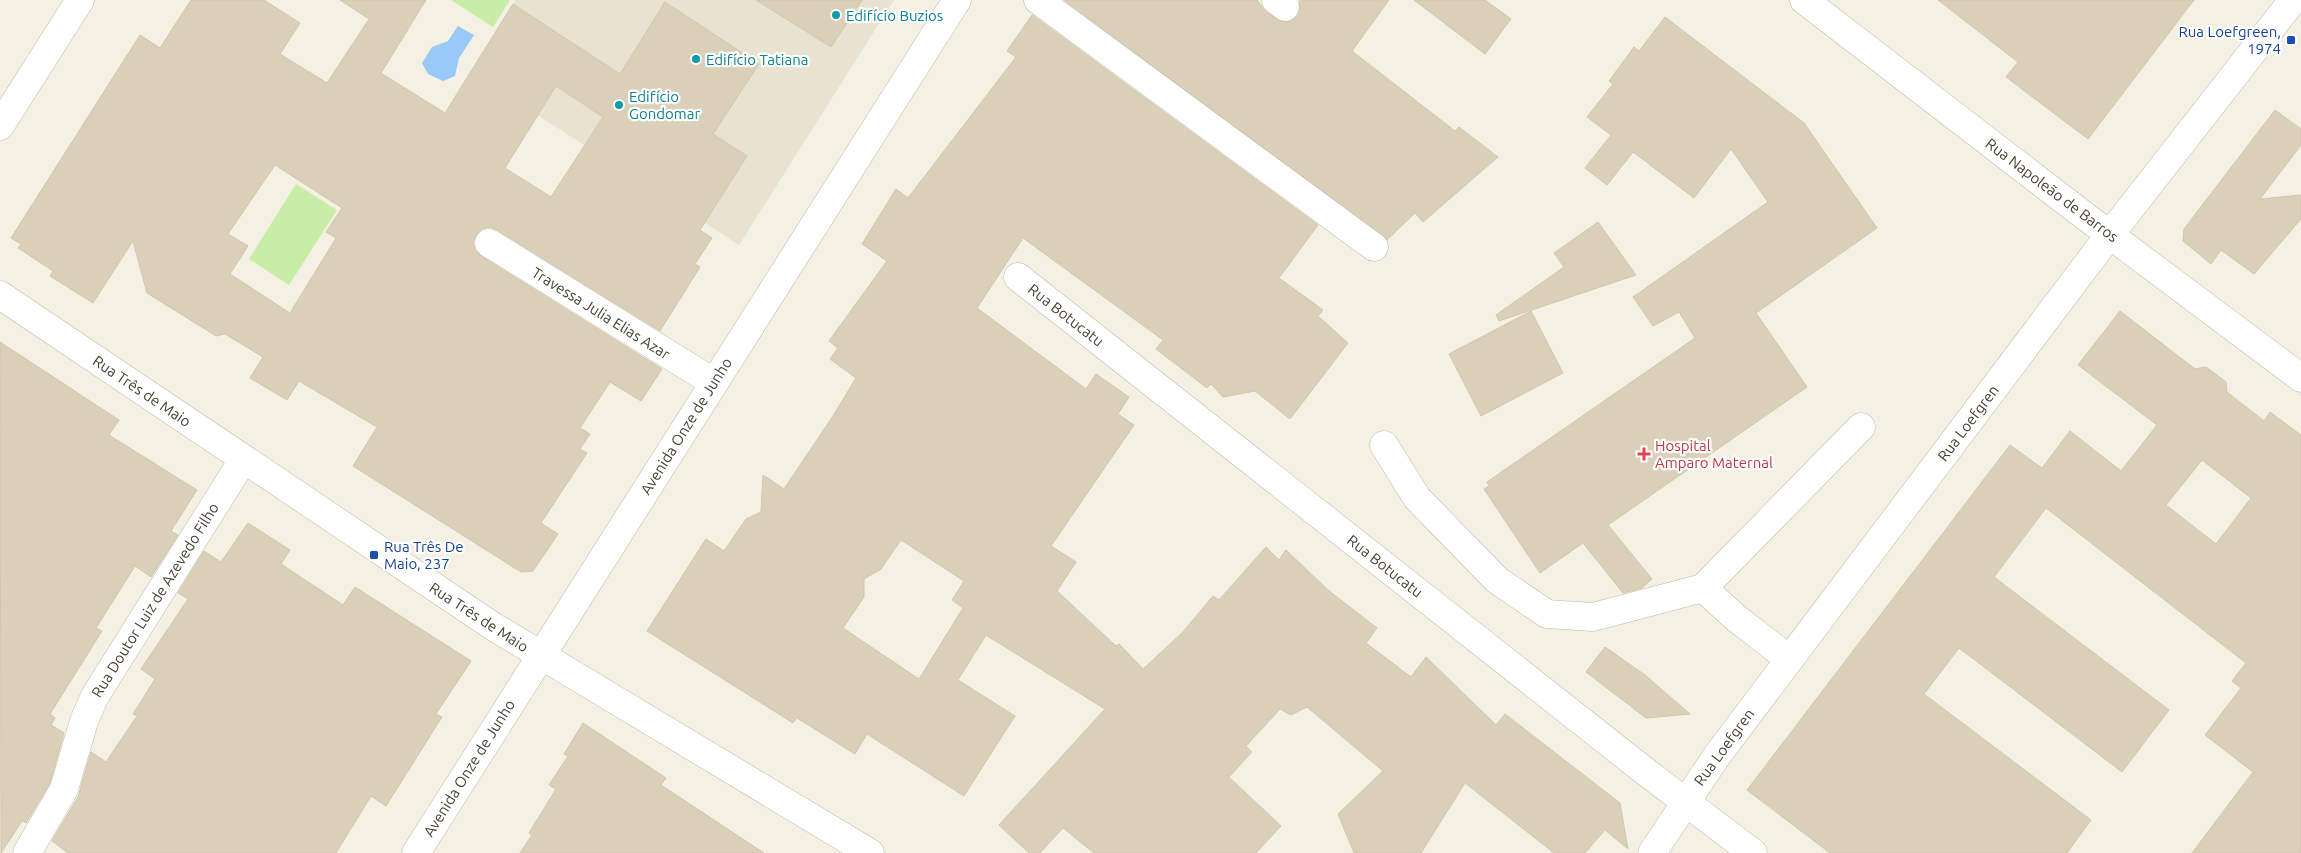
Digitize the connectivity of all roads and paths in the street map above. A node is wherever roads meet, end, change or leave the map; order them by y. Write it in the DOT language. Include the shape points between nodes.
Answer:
graph roads {
  1 [pos="80,0"];
  2 [pos="957,0"];
  3 [pos="1038,0"];
  4 [pos="1804,0"];
  5 [pos="2292,0"];
  6 [pos="0,126"];
  7 [pos="2110,235"];
  8 [pos="489,243"];
  9 [pos="1374,248"];
  10 [pos="1018,277"];
  11 [pos="0,295"];
  12 [pos="2301,378"];
  13 [pos="713,382"];
  14 [pos="1861,427"];
  15 [pos="1384,445"];
  16 [pos="243,460"];
  17 [pos="1703,588"];
  18 [pos="540,657"];
  19 [pos="1789,659"];
  20 [pos="1685,801"];
  21 [pos="28,853"];
  22 [pos="416,853"];
  23 [pos="870,853"];
  24 [pos="1652,853"];
  25 [pos="1753,853"];
  1 -- 6 [label="street"];
  2 -- 13 [label="street, Avenida Onze de Junho"];
  3 -- 9 [label="street"];
  4 -- 7 [label="street, Rua Napoleão de Barros"];
  5 -- 7 [label="street, Rua Loefgren"];
  7 -- 12 [label="street, Rua Napoleão de Barros"];
  7 -- 19 [label="street, Rua Loefgren"];
  8 -- 13 [label="street, Travessa Julia Elias Azar"];
  10 -- 20 [label="street, Rua Botucatu"];
  11 -- 16 [label="street, Rua Três de Maio"];
  13 -- 18 [label="street, Avenida Onze de Junho"];
  14 -- 17 [label="street"];
  15 -- 17 [label="street" via="1416,498 1497,580 1547,614 1593,616"];
  16 -- 18 [label="street, Rua Três de Maio"];
  16 -- 21 [label="street, Rua Doutor Luiz de Azevedo Filho" via="95,696 84,721 64,789"];
  17 -- 19 [label="street"];
  18 -- 22 [label="street, Avenida Onze de Junho"];
  18 -- 23 [label="street, Rua Três de Maio"];
  19 -- 20 [label="street, Rua Loefgren"];
  20 -- 24 [label="street, Rua Loefgren"];
  20 -- 25 [label="street, Rua Botucatu"];
}
